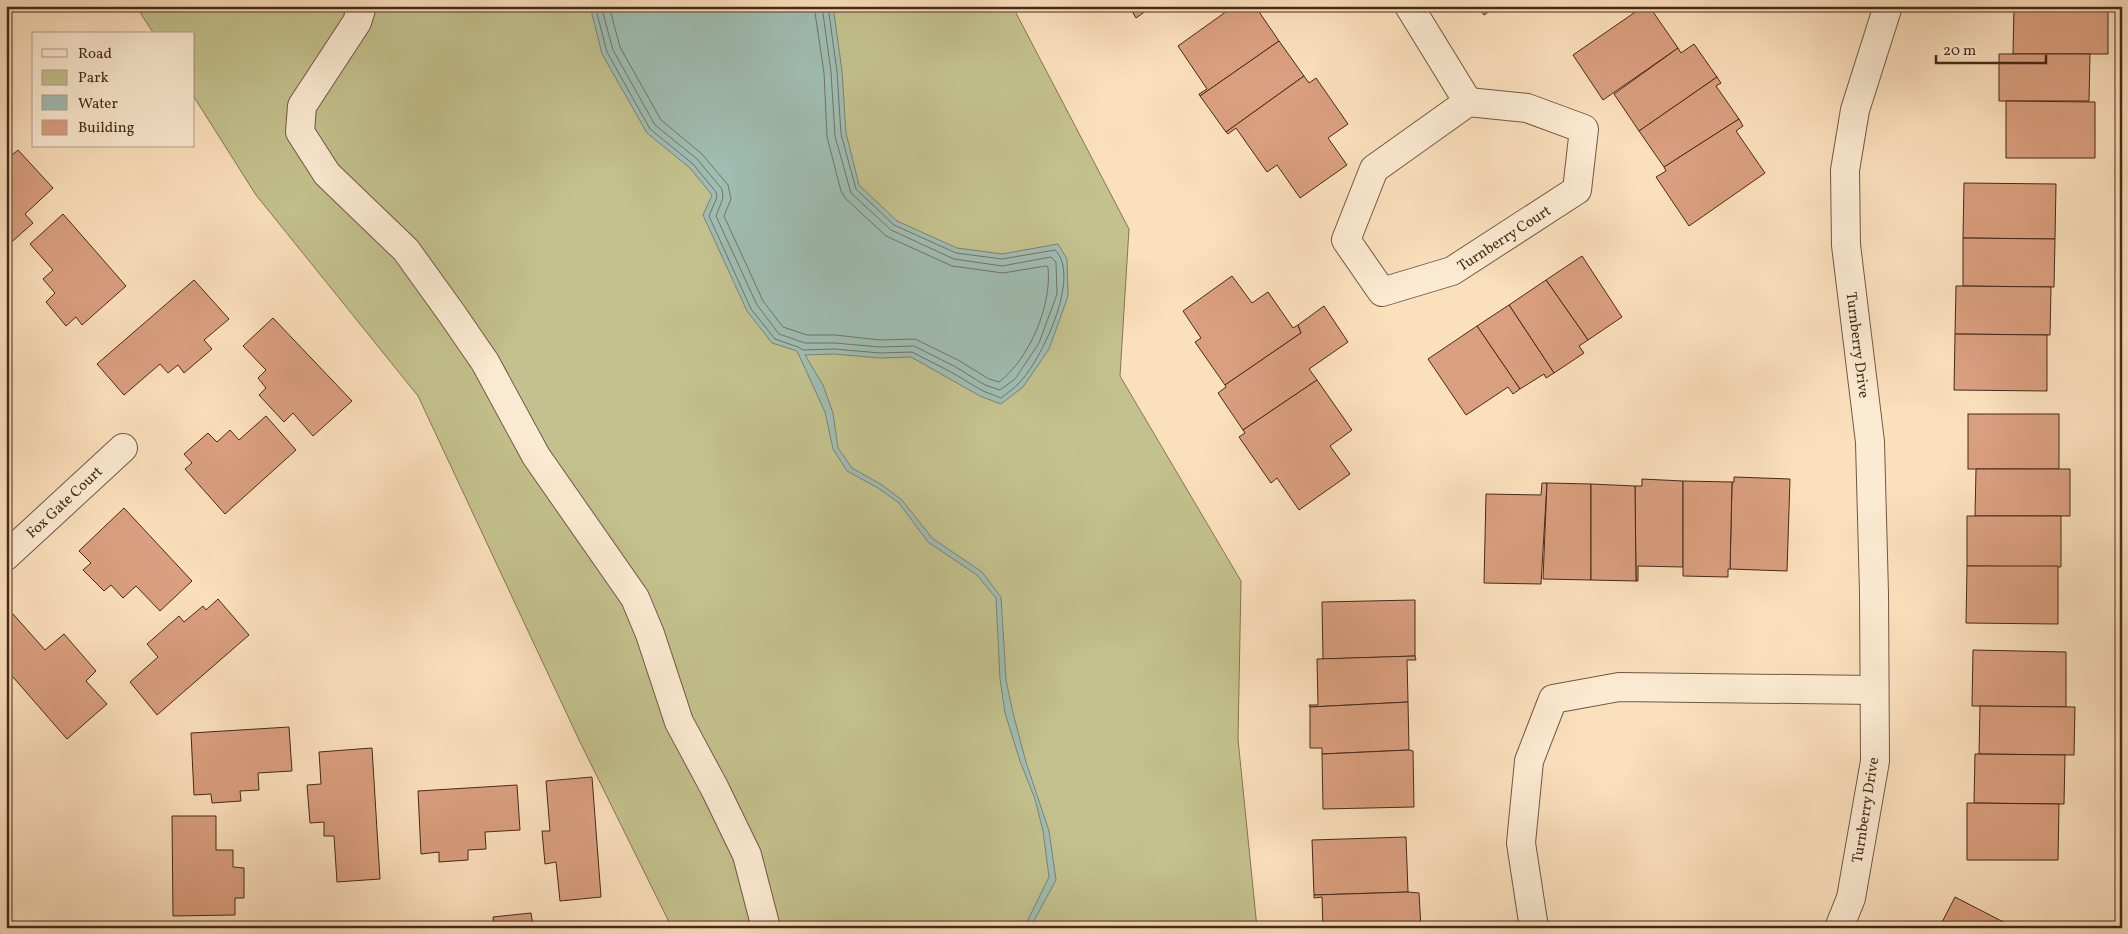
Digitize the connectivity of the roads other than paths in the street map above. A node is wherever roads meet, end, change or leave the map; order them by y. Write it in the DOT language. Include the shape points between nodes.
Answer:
graph roads {
  1 [pos="362,6"];
  2 [pos="1409,6"];
  3 [pos="1888,6"];
  4 [pos="1468,102"];
  5 [pos="123,448"];
  6 [pos="6,556"];
  7 [pos="1874,690"];
  8 [pos="766,928"];
  9 [pos="1534,928"];
  10 [pos="1839,928"];
  1 -- 8 [label="street" via="358,22 302,106 300,132 327,174 406,250 485,362 536,456 635,598 679,722 747,855"];
  2 -- 4 [label="street"];
  3 -- 7 [label="street, Turnberry Drive" via="1855,110 1845,170 1846,245 1870,442"];
  4 -- 4 [label="street, Turnberry Court" via="1374,169 1346,240 1382,292 1452,271 1577,190 1584,129 1526,108"];
  5 -- 6 [label="street, Fox Gate Court"];
  7 -- 9 [label="street" via="1619,687 1553,699 1529,761 1521,843"];
  7 -- 10 [label="street, Turnberry Drive" via="1875,761 1851,898"];
}
